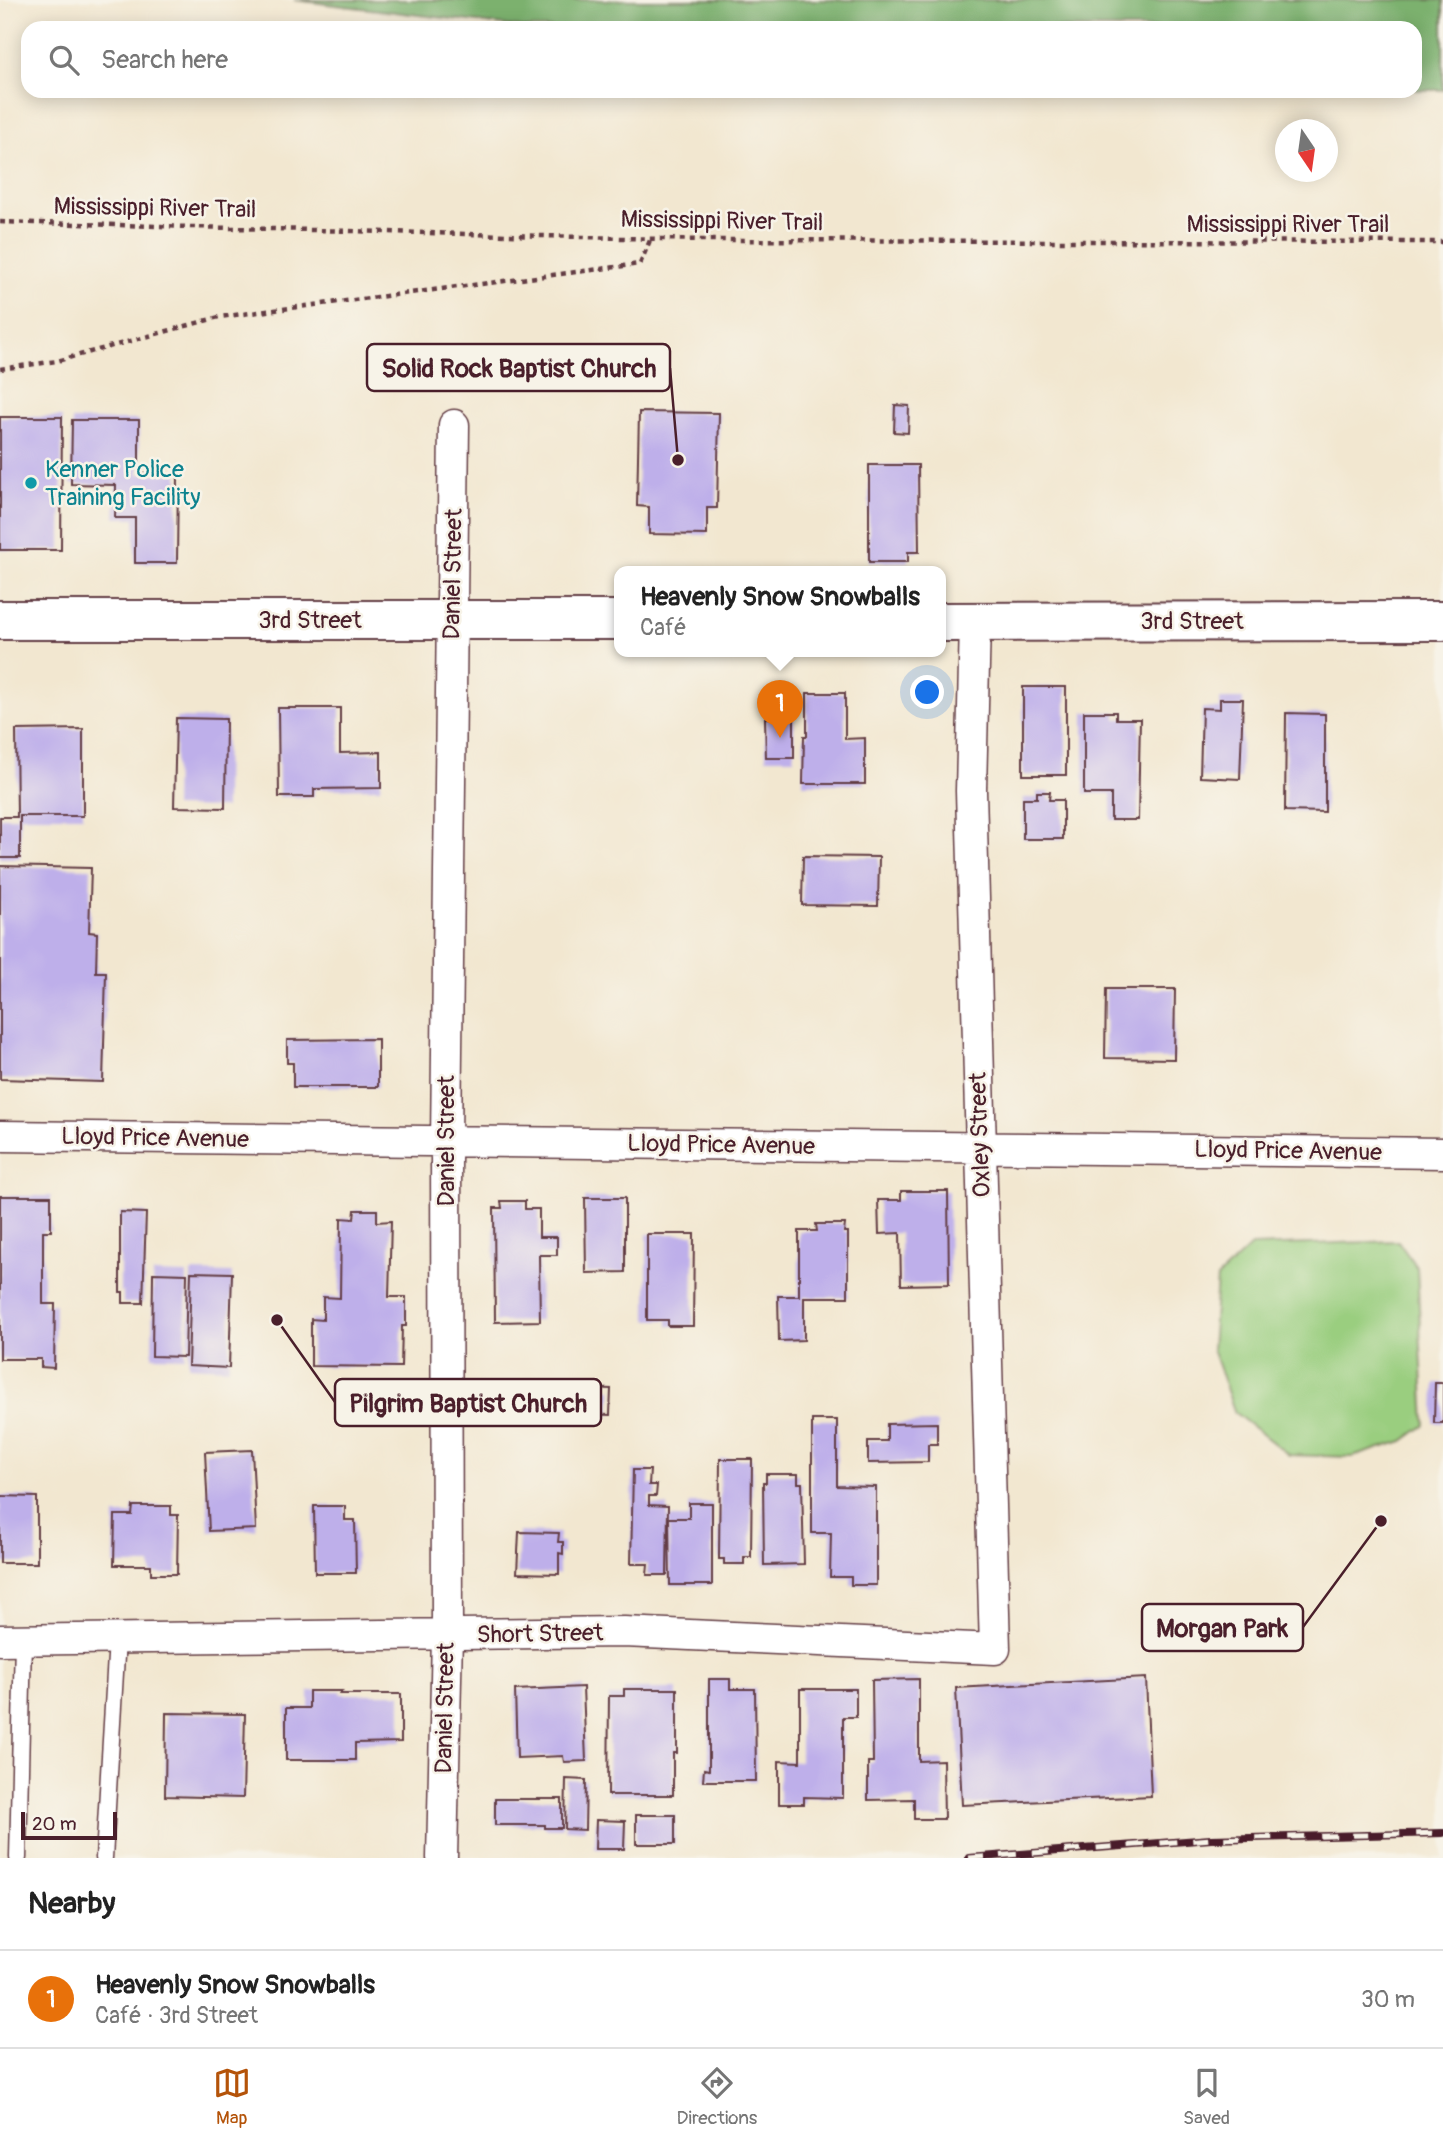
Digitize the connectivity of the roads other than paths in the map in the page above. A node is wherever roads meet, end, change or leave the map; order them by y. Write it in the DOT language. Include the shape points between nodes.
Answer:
graph roads {
  1 [pos="454,425"];
  2 [pos="0,620"];
  3 [pos="452,620"];
  4 [pos="614,620"];
  5 [pos="1443,621"];
  6 [pos="958,622"];
  7 [pos="0,1136"];
  8 [pos="446,1141"];
  9 [pos="980,1148"];
  10 [pos="1443,1153"];
  11 [pos="447,1635"];
  12 [pos="117,1639"];
  13 [pos="12,1640"];
  14 [pos="995,1648"];
  15 [pos="18,1858"];
  16 [pos="104,1858"];
  17 [pos="442,1858"];
  1 -- 3 [label="street, Daniel Street"];
  2 -- 3 [label="main road, 3rd Street"];
  3 -- 4 [label="main road, 3rd Street"];
  3 -- 8 [label="street, Daniel Street"];
  5 -- 6 [label="main road, 3rd Street"];
  6 -- 9 [label="street, Oxley Street" via="971,790"];
  7 -- 8 [label="street, Lloyd Price Avenue"];
  8 -- 9 [label="street, Lloyd Price Avenue"];
  8 -- 11 [label="street, Daniel Street"];
  9 -- 10 [label="street, Lloyd Price Avenue"];
  9 -- 14 [label="street, Oxley Street"];
  11 -- 12 [label="street, Short Street"];
  11 -- 14 [label="street, Short Street" via="624,1632"];
  11 -- 17 [label="street, Daniel Street"];
  12 -- 13 [label="street, Short Street"];
  12 -- 16 [label="lane"];
  13 -- 15 [label="lane"];
}
